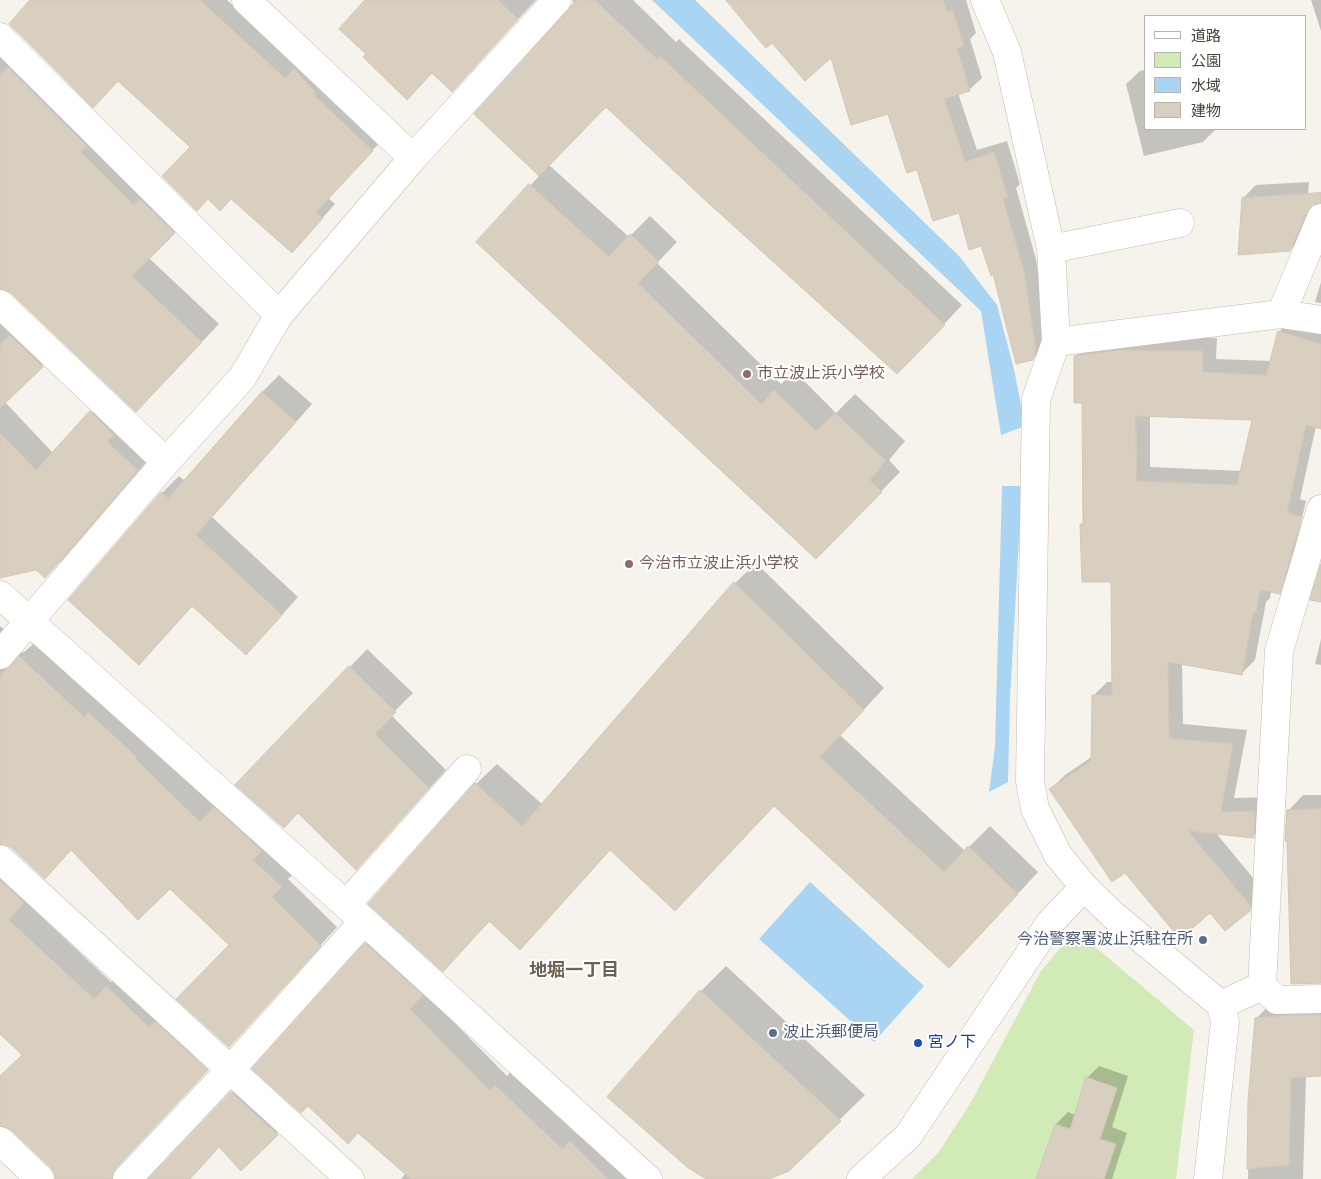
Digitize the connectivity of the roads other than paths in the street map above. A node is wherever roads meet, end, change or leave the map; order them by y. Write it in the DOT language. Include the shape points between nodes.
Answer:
graph roads {
  1 [pos="246,0"];
  2 [pos="557,0"];
  3 [pos="985,0"];
  4 [pos="0,37"];
  5 [pos="413,158"];
  6 [pos="1321,218"];
  7 [pos="1180,223"];
  8 [pos="1051,249"];
  9 [pos="0,304"];
  10 [pos="280,314"];
  11 [pos="1281,314"];
  12 [pos="1321,320"];
  13 [pos="1056,342"];
  14 [pos="166,462"];
  15 [pos="1321,509"];
  16 [pos="0,595"];
  17 [pos="29,622"];
  18 [pos="0,655"];
  19 [pos="467,769"];
  20 [pos="0,859"];
  21 [pos="1084,887"];
  22 [pos="355,913"];
  23 [pos="1262,986"];
  24 [pos="1321,999"];
  25 [pos="1220,1005"];
  26 [pos="231,1069"];
  27 [pos="0,1141"];
  28 [pos="40,1179"];
  29 [pos="126,1179"];
  30 [pos="350,1179"];
  31 [pos="648,1179"];
  32 [pos="861,1179"];
  33 [pos="1208,1179"];
  1 -- 5 [label="street"];
  2 -- 5 [label="street"];
  3 -- 8 [label="street" via="1007,52"];
  4 -- 10 [label="street"];
  5 -- 10 [label="street"];
  6 -- 11 [label="street"];
  7 -- 8 [label="street"];
  8 -- 13 [label="street"];
  9 -- 14 [label="street"];
  10 -- 14 [label="street" via="242,378"];
  11 -- 12 [label="street"];
  11 -- 13 [label="street"];
  13 -- 21 [label="street" via="1036,398 1030,781 1035,809 1058,855"];
  14 -- 17 [label="street"];
  15 -- 23 [label="street" via="1279,651"];
  16 -- 17 [label="street"];
  17 -- 18 [label="street"];
  17 -- 22 [label="street"];
  19 -- 22 [label="street"];
  20 -- 26 [label="street"];
  21 -- 25 [label="street"];
  21 -- 32 [label="street" via="1050,923 908,1136"];
  22 -- 26 [label="street"];
  22 -- 31 [label="street"];
  23 -- 24 [label="street" via="1277,1000"];
  23 -- 25 [label="street"];
  25 -- 33 [label="street" via="1225,1022"];
  26 -- 29 [label="street"];
  26 -- 30 [label="street"];
  27 -- 28 [label="street"];
}
